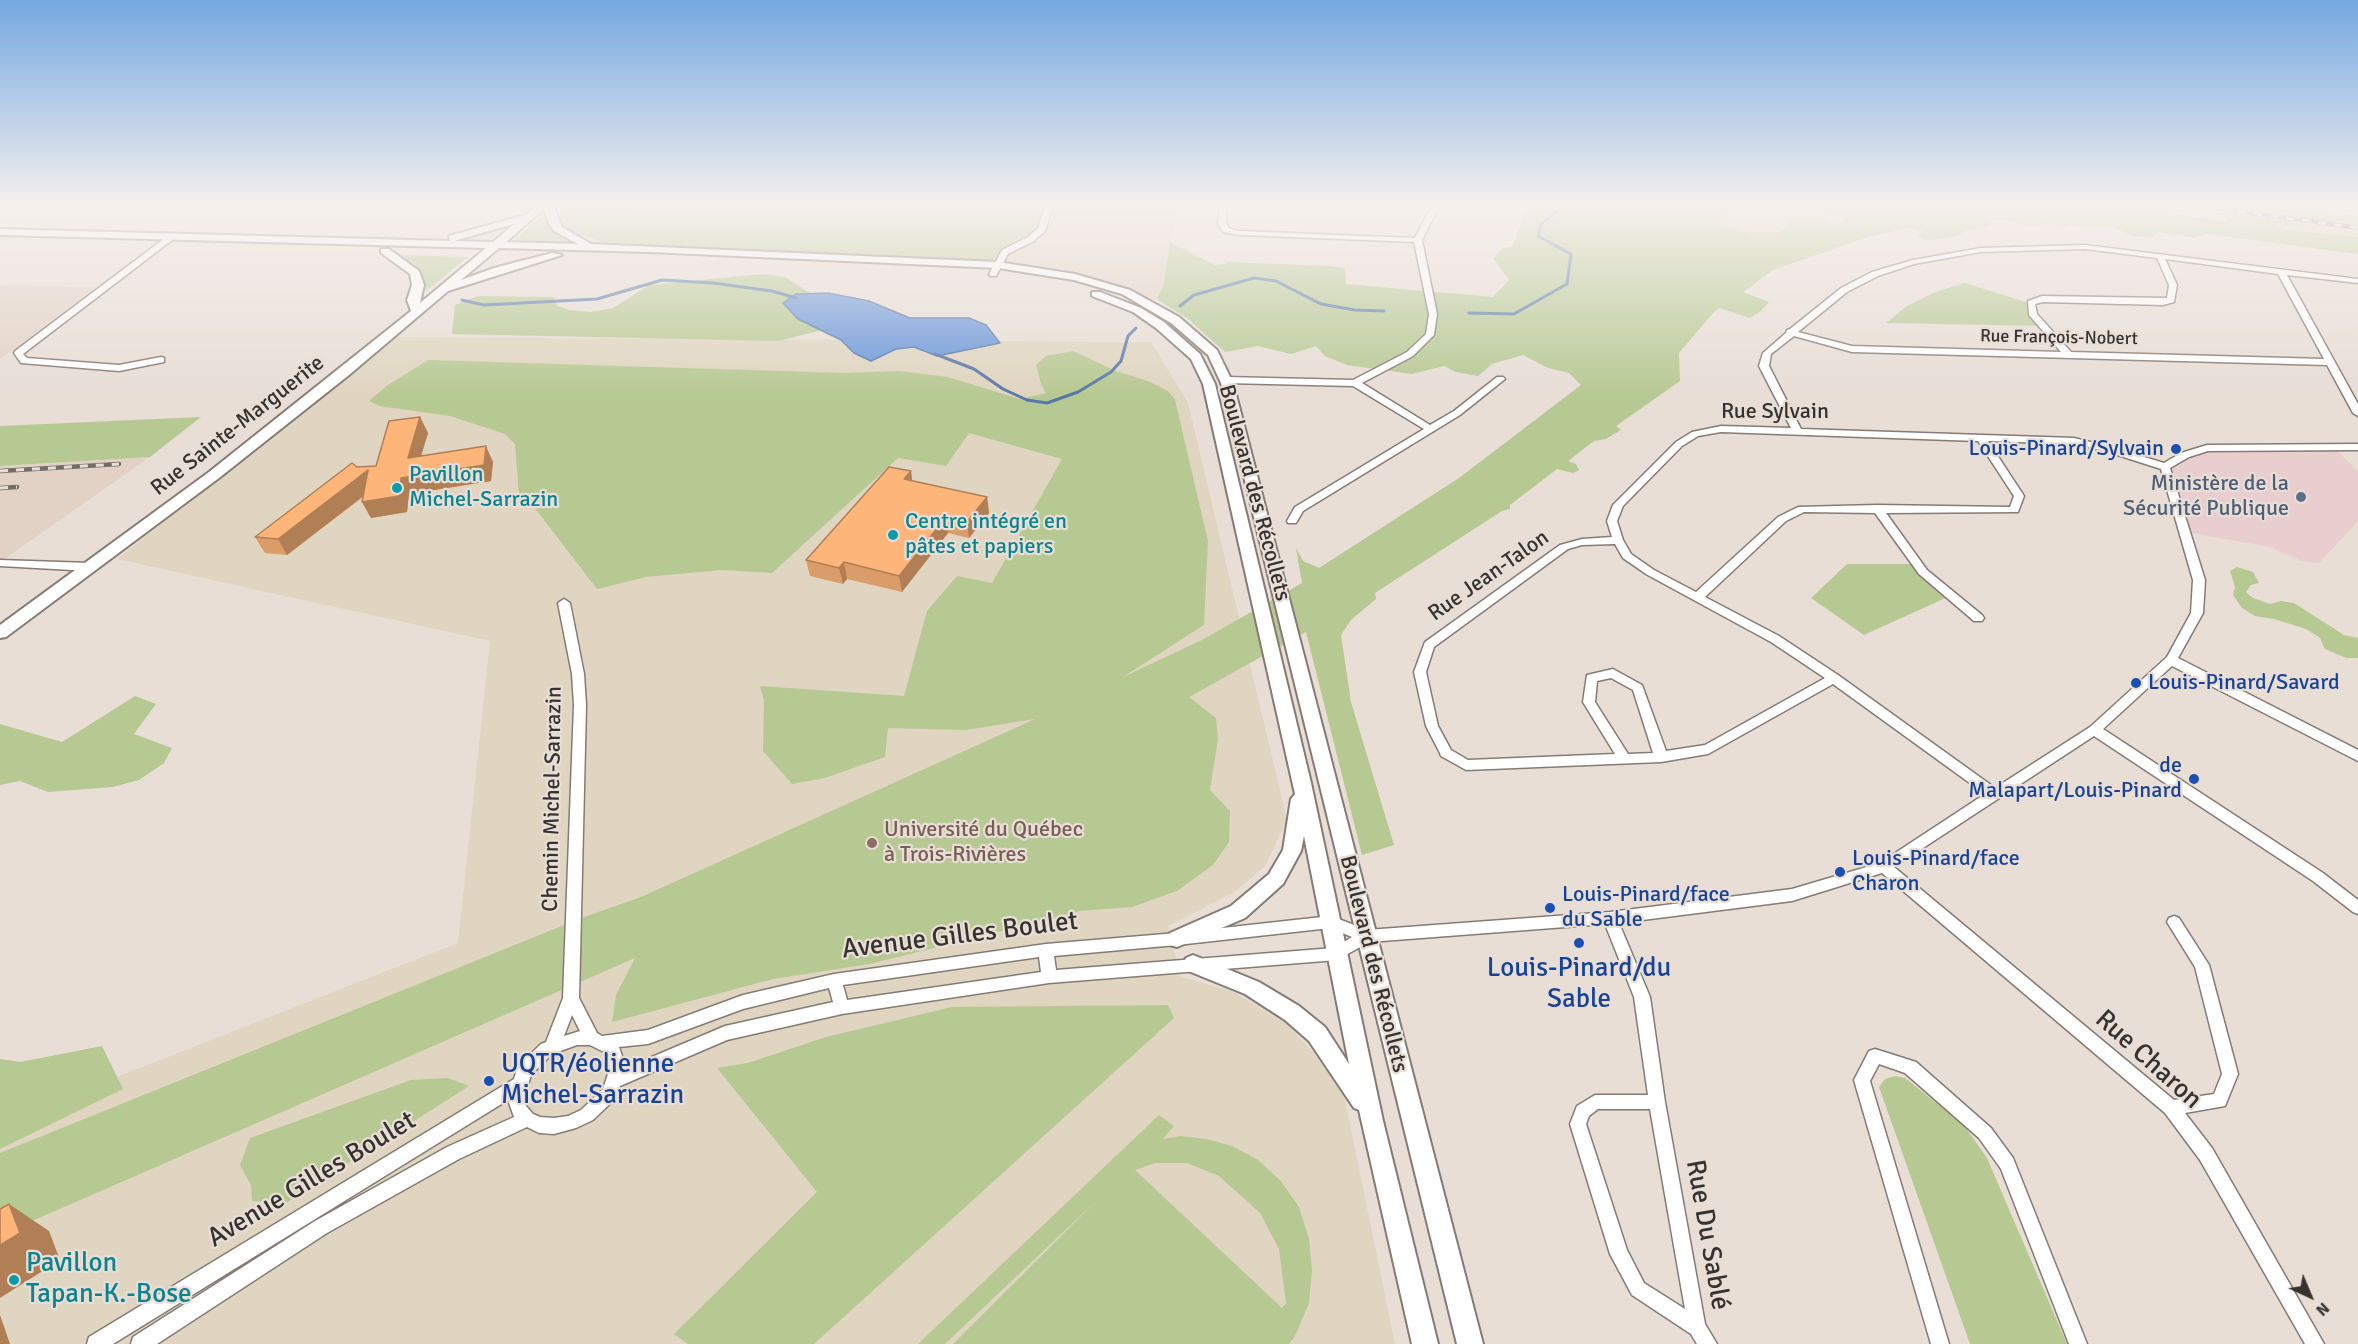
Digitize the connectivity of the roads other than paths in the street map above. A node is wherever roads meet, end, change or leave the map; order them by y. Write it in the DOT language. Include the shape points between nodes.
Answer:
graph roads {
  1 [pos="129,270"];
  2 [pos="411,270"];
  3 [pos="466,270"];
  4 [pos="500,270"];
  5 [pos="986,270"];
  6 [pos="990,270"];
  7 [pos="995,270"];
  8 [pos="1424,270"];
  9 [pos="1889,270"];
  10 [pos="2165,270"];
  11 [pos="2265,270"];
  12 [pos="2281,272"];
  13 [pos="2358,281"];
  14 [pos="442,290"];
  15 [pos="417,312"];
  16 [pos="1790,332"];
  17 [pos="2068,354"];
  18 [pos="161,360"];
  19 [pos="2330,362"];
  20 [pos="1500,379"];
  21 [pos="1226,380"];
  22 [pos="1355,383"];
  23 [pos="2358,413"];
  24 [pos="1430,429"];
  25 [pos="1796,429"];
  26 [pos="1980,437"];
  27 [pos="2358,447"];
  28 [pos="2165,467"];
  29 [pos="1877,508"];
  30 [pos="1292,521"];
  31 [pos="1618,540"];
  32 [pos="0,563"];
  33 [pos="90,567"];
  34 [pos="1697,598"];
  35 [pos="564,603"];
  36 [pos="1978,618"];
  37 [pos="0,633"];
  38 [pos="2171,660"];
  39 [pos="1834,678"];
  40 [pos="2094,730"];
  41 [pos="1661,756"];
  42 [pos="2358,756"];
  43 [pos="1624,758"];
  44 [pos="1302,783"];
  45 [pos="1996,795"];
  46 [pos="1884,867"];
  47 [pos="2358,908"];
  48 [pos="1610,918"];
  49 [pos="1330,922"];
  50 [pos="2174,922"];
  51 [pos="1366,936"];
  52 [pos="1177,939"];
  53 [pos="1046,950"];
  54 [pos="1337,954"];
  55 [pos="1193,964"];
  56 [pos="1049,977"];
  57 [pos="834,980"];
  58 [pos="571,998"];
  59 [pos="842,1007"];
  60 [pos="598,1040"];
  61 [pos="552,1046"];
  62 [pos="616,1080"];
  63 [pos="518,1085"];
  64 [pos="1657,1102"];
  65 [pos="2170,1108"];
  66 [pos="526,1119"];
  67 [pos="1372,1121"];
  68 [pos="1697,1328"];
  69 [pos="101,1342"];
  70 [pos="140,1344"];
  71 [pos="1425,1344"];
  72 [pos="1470,1344"];
  73 [pos="1708,1344"];
  74 [pos="1940,1344"];
  75 [pos="2078,1344"];
  76 [pos="2315,1344"];
  1 -- 18 [label="street" via="18,353 24,361 119,368"];
  2 -- 15 [label="main road" via="418,285 413,300"];
  3 -- 14 [label="main road, Rue Sainte-Marguerite"];
  4 -- 14 [label="main road"];
  5 -- 7 [label="main road, Boulevard des Récollets"];
  6 -- 7 [label="main road, Boulevard des Récollets"];
  7 -- 21 [label="main road, Boulevard des Récollets" via="1075,277 1126,292 1174,320 1213,353"];
  7 -- 44 [label="main road, Boulevard des Récollets" via="1107,297 1160,325 1196,357 1209,384"];
  8 -- 22 [label="street" via="1433,314 1430,335 1410,354"];
  9 -- 16 [label="street" via="1844,290"];
  10 -- 17 [label="street" via="2173,285 2171,300 2163,302 2042,299 2031,303 2033,315"];
  11 -- 12 [label="street"];
  12 -- 13 [label="street"];
  12 -- 19 [label="street"];
  14 -- 15 [label="main road, Rue Sainte-Marguerite"];
  15 -- 33 [label="main road, Rue Sainte-Marguerite" via="214,475"];
  16 -- 17 [label="street, Rue François-Nobert" via="1852,349"];
  16 -- 25 [label="street" via="1767,353 1764,366"];
  17 -- 19 [label="street, Rue François-Nobert"];
  19 -- 23 [label="street"];
  20 -- 24 [label="street"];
  21 -- 22 [label="street"];
  21 -- 51 [label="main road, Boulevard des Récollets"];
  22 -- 24 [label="street"];
  24 -- 30 [label="street" via="1299,509"];
  25 -- 26 [label="street, Rue Sylvain"];
  25 -- 31 [label="street, Rue Sylvain" via="1721,429 1695,434 1679,444 1618,504 1612,521"];
  26 -- 28 [label="street, Rue Sylvain" via="2074,441"];
  26 -- 29 [label="street" via="2019,496 2014,510"];
  27 -- 28 [label="street" via="2207,448"];
  28 -- 38 [label="street" via="2199,580 2197,613"];
  29 -- 34 [label="street" via="1802,509 1782,519"];
  29 -- 36 [label="street" via="1923,572"];
  31 -- 34 [label="street" via="1628,556"];
  31 -- 43 [label="street, Rue Jean-Talon" via="1564,547 1429,645 1420,672 1432,726 1446,753 1466,765"];
  32 -- 33 [label="street"];
  33 -- 37 [label="main road, Rue Sainte-Marguerite"];
  34 -- 39 [label="street" via="1775,639"];
  35 -- 58 [label="street, Chemin Michel-Sarrazin" via="580,705"];
  38 -- 40 [label="street"];
  38 -- 42 [label="street"];
  39 -- 41 [label="street, Rue Jean-Talon" via="1708,749"];
  39 -- 45 [label="street"];
  40 -- 45 [label="street"];
  40 -- 47 [label="street" via="2318,877"];
  41 -- 43 [label="street, Rue Jean-Talon"];
  41 -- 43 [label="street" via="1638,688 1613,673 1591,678 1588,702"];
  44 -- 49 [label="main road, Boulevard des Récollets"];
  44 -- 52 [label="main road" via="1292,851 1276,879 1238,912"];
  45 -- 46 [label="street"];
  46 -- 48 [label="street" via="1792,895"];
  46 -- 65 [label="street, Rue Charon"];
  48 -- 51 [label="street"];
  48 -- 64 [label="street, Rue Du Sablé" via="1642,998"];
  49 -- 51 [label="street"];
  49 -- 52 [label="street, Avenue Gilles Boulet"];
  49 -- 54 [label="main road, Boulevard des Récollets"];
  50 -- 65 [label="street" via="2202,965 2230,1074 2219,1101"];
  51 -- 54 [label="street"];
  51 -- 72 [label="main road, Boulevard des Récollets"];
  52 -- 53 [label="street, Avenue Gilles Boulet"];
  53 -- 56 [label="street"];
  53 -- 57 [label="street, Avenue Gilles Boulet"];
  54 -- 55 [label="street"];
  54 -- 67 [label="main road, Boulevard des Récollets"];
  55 -- 56 [label="street"];
  55 -- 67 [label="main road" via="1252,988 1293,1013 1317,1034 1357,1089"];
  56 -- 59 [label="street"];
  57 -- 59 [label="street"];
  57 -- 60 [label="street, Avenue Gilles Boulet" via="743,1002 648,1036"];
  58 -- 60 [label="street, Chemin Michel-Sarrazin"];
  58 -- 61 [label="street, Chemin Michel-Sarrazin"];
  59 -- 62 [label="street" via="725,1033"];
  60 -- 61 [label="street, Avenue Gilles Boulet" via="577,1038"];
  60 -- 62 [label="street" via="617,1058"];
  61 -- 63 [label="street, Avenue Gilles Boulet" via="534,1059"];
  62 -- 66 [label="street" via="600,1105 570,1123 538,1125"];
  63 -- 66 [label="street" via="516,1098"];
  63 -- 69 [label="street, Avenue Gilles Boulet"];
  64 -- 68 [label="street, Rue Du Sablé"];
  64 -- 68 [label="street, Rue Du Sablé" via="1596,1102 1583,1111 1578,1124 1619,1254 1638,1288"];
  65 -- 76 [label="street, Rue Charon" via="2206,1154"];
  66 -- 70 [label="street, Avenue Gilles Boulet" via="453,1153 321,1227"];
  67 -- 71 [label="main road, Boulevard des Récollets"];
  68 -- 73 [label="street"];
  74 -- 75 [label="street" via="1862,1080 1875,1056 1910,1067 1985,1132 2007,1164"];
}
